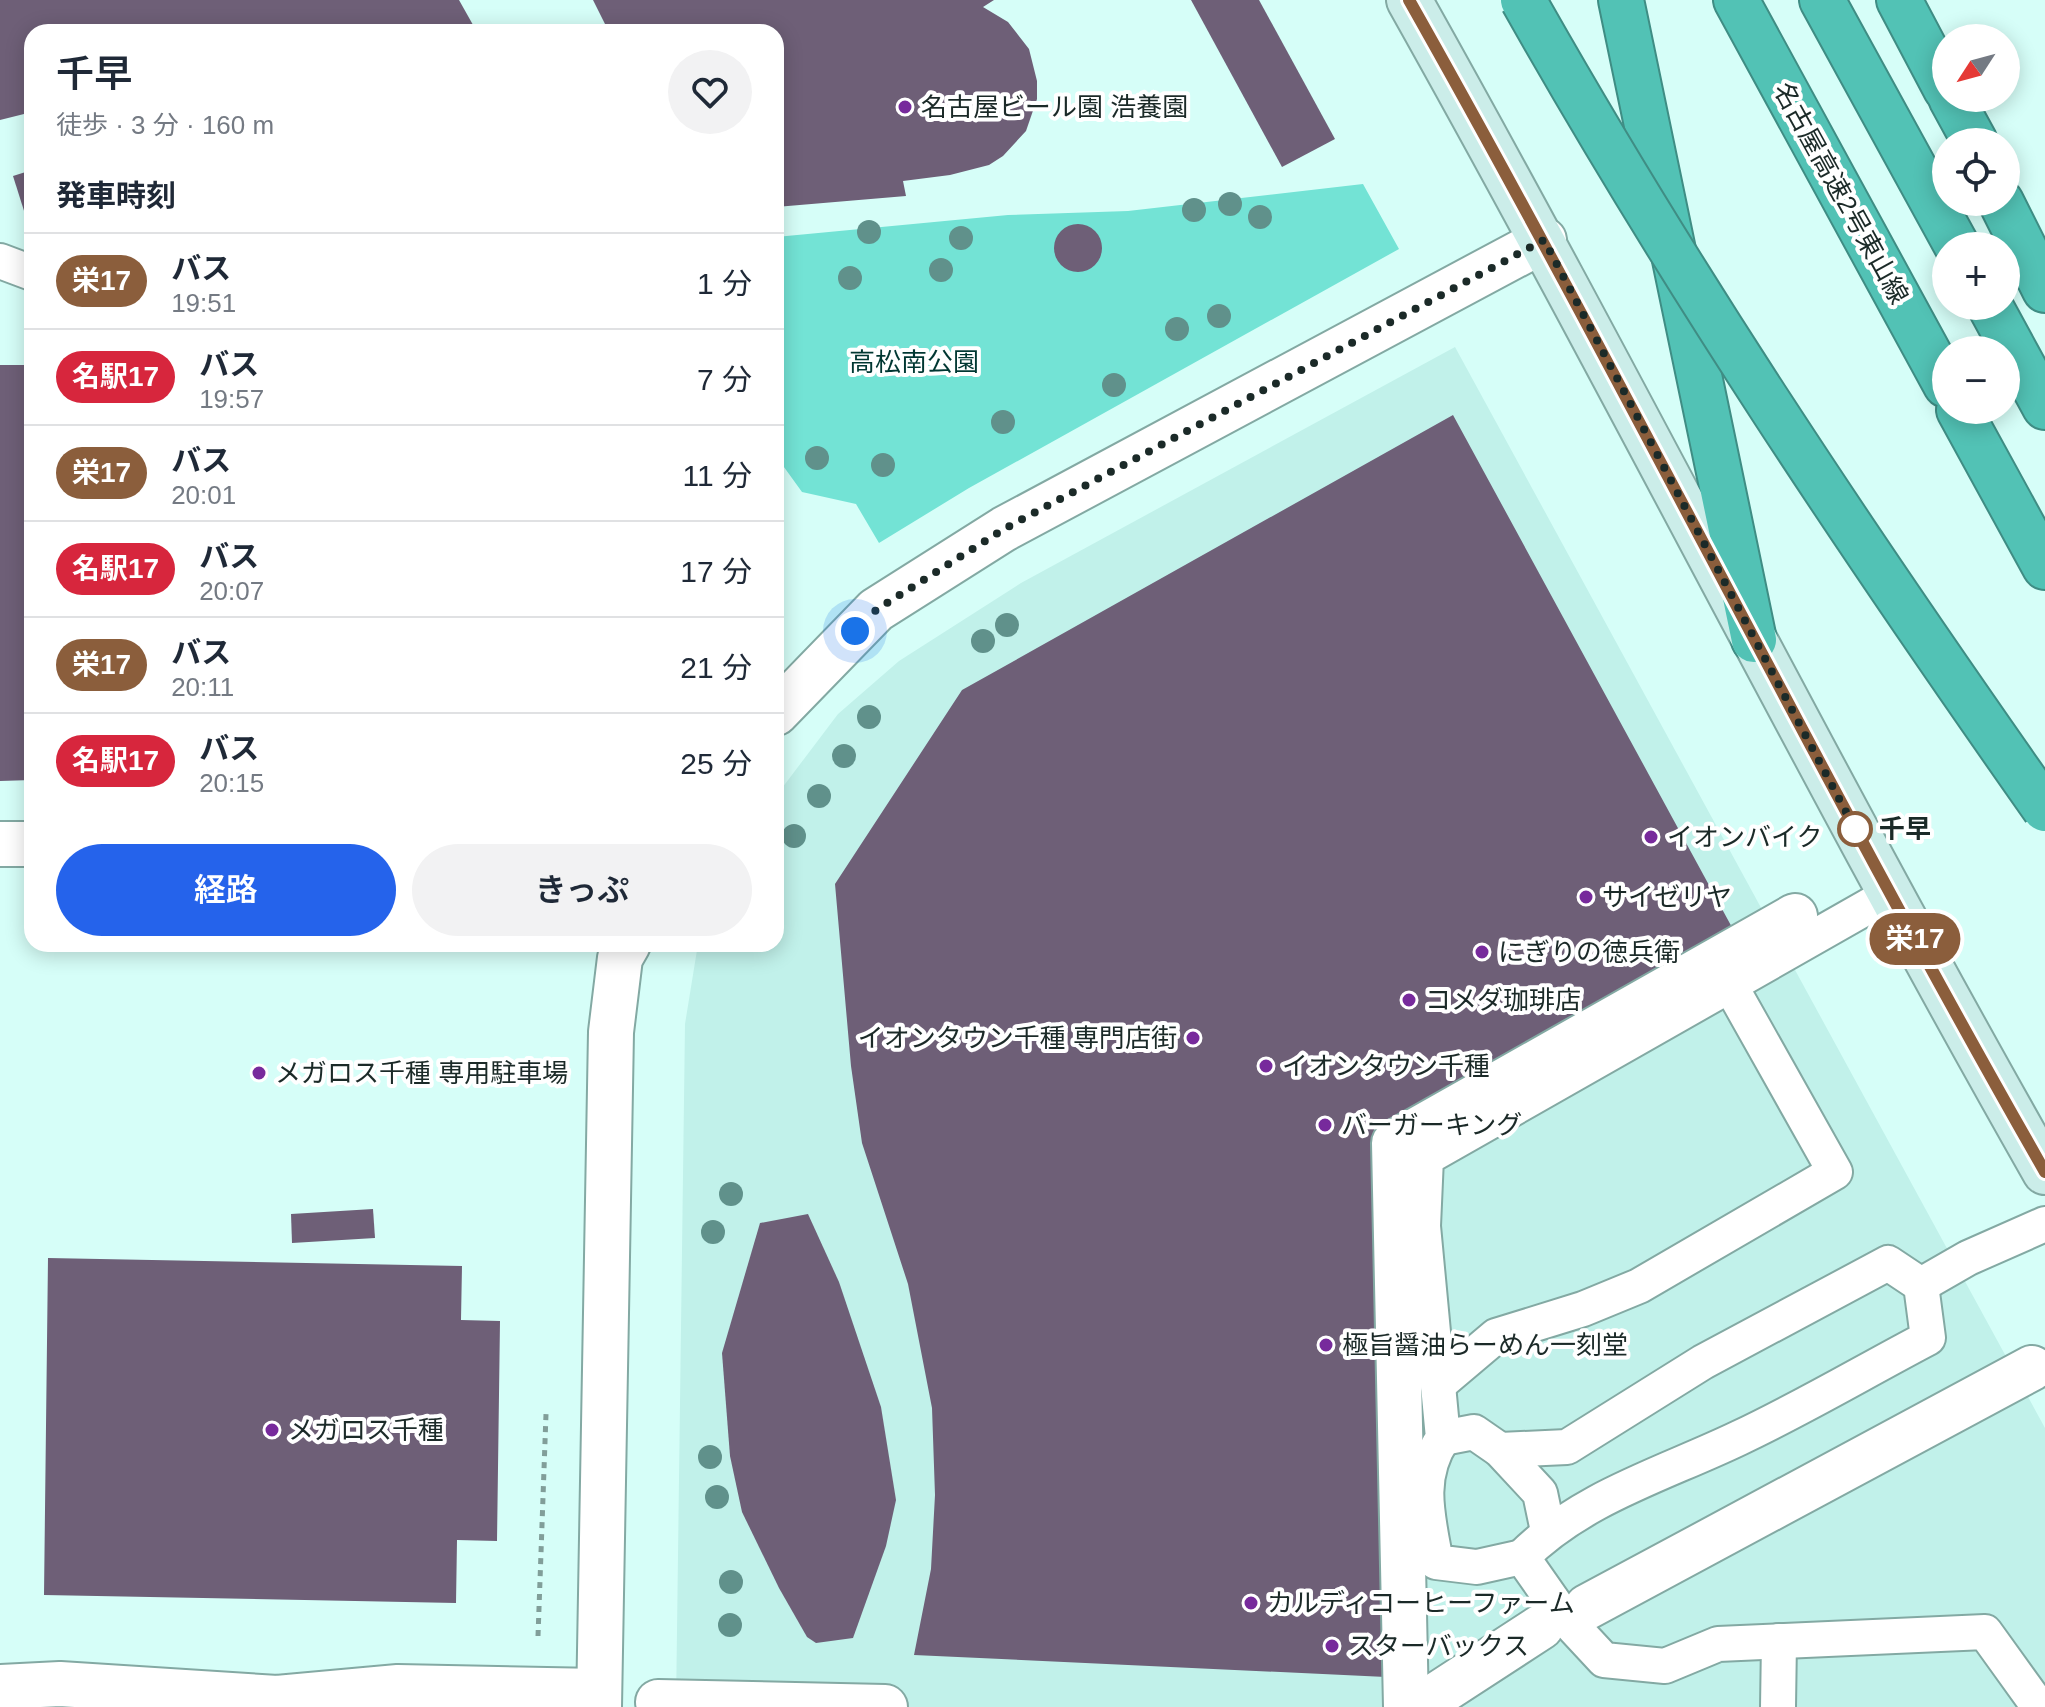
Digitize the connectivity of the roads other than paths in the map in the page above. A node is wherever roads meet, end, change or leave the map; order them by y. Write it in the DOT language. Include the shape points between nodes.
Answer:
graph roads {
  1 [pos="1409,0"];
  2 [pos="1523,0"];
  3 [pos="1621,0"];
  4 [pos="1736,0"];
  5 [pos="1822,0"];
  6 [pos="1899,0"];
  7 [pos="1932,63"];
  8 [pos="1867,83"];
  9 [pos="2011,216"];
  10 [pos="2013,216"];
  11 [pos="1949,232"];
  12 [pos="1957,232"];
  13 [pos="1544,240"];
  14 [pos="0,261"];
  15 [pos="24,270"];
  16 [pos="2045,271"];
  17 [pos="2045,290"];
  18 [pos="1998,320"];
  19 [pos="2009,320"];
  20 [pos="1932,359"];
  21 [pos="2045,380"];
  22 [pos="2045,407"];
  23 [pos="1967,424"];
  24 [pos="2045,567"];
  25 [pos="1754,640"];
  26 [pos="784,705"];
  27 [pos="2045,809"];
  28 [pos="0,844"];
  29 [pos="24,844"];
  30 [pos="1890,894"];
  31 [pos="1795,916"];
  32 [pos="623,952"];
  33 [pos="1731,987"];
  34 [pos="2045,1172"];
  35 [pos="2045,1224"];
  36 [pos="1921,1285"];
  37 [pos="2032,1368"];
  38 [pos="1438,1385"];
  39 [pos="1443,1438"];
  40 [pos="1500,1450"];
  41 [pos="1548,1531"];
  42 [pos="1522,1557"];
  43 [pos="1587,1607"];
  44 [pos="1541,1627"];
  45 [pos="1779,1641"];
  46 [pos="0,1687"];
  47 [pos="599,1699"];
  48 [pos="658,1702"];
  49 [pos="885,1707"];
  50 [pos="1406,1707"];
  51 [pos="1418,1707"];
  52 [pos="1778,1707"];
  53 [pos="2039,1707"];
  1 -- 13 [label="street"];
  2 -- 27 [label="highway, bridge" via="1758,389"];
  3 -- 25 [label="highway"];
  4 -- 20 [label="highway, 名古屋高速2号東山線"];
  5 -- 8 [label="highway"];
  6 -- 7 [label="highway"];
  8 -- 11 [label="highway"];
  8 -- 12 [label="highway"];
  9 -- 17 [label="highway"];
  10 -- 16 [label="highway"];
  13 -- 25 [label="street"];
  13 -- 26 [label="street" via="1004,529 876,610"];
  14 -- 15 [label="lane"];
  18 -- 22 [label="highway"];
  19 -- 21 [label="highway"];
  23 -- 24 [label="highway"];
  25 -- 30 [label="street"];
  28 -- 29 [label="street"];
  30 -- 33 [label="lane"];
  30 -- 34 [label="street"];
  31 -- 50 [label="street" via="1394,1143"];
  32 -- 47 [label="street" via="611,1032"];
  33 -- 38 [label="lane" via="1426,1158 1423,1226"];
  33 -- 38 [label="lane" via="1835,1172 1639,1286 1496,1336"];
  35 -- 36 [label="lane"];
  36 -- 40 [label="lane" via="1888,1263 1703,1362 1567,1447"];
  36 -- 41 [label="lane" via="1928,1338 1741,1438 1603,1498"];
  37 -- 43 [label="street"];
  38 -- 39 [label="lane"];
  39 -- 40 [label="lane" via="1474,1432"];
  39 -- 42 [label="lane" via="1432,1454 1423,1493 1436,1562 1477,1567"];
  40 -- 41 [label="lane" via="1540,1493"];
  41 -- 42 [label="lane"];
  42 -- 45 [label="lane" via="1564,1617 1604,1660 1665,1666 1718,1644"];
  44 -- 51 [label="street"];
  45 -- 52 [label="lane"];
  45 -- 53 [label="lane" via="1985,1632"];
  46 -- 47 [label="street" via="60,1684 277,1698 398,1687"];
  48 -- 49 [label="street"];
}
